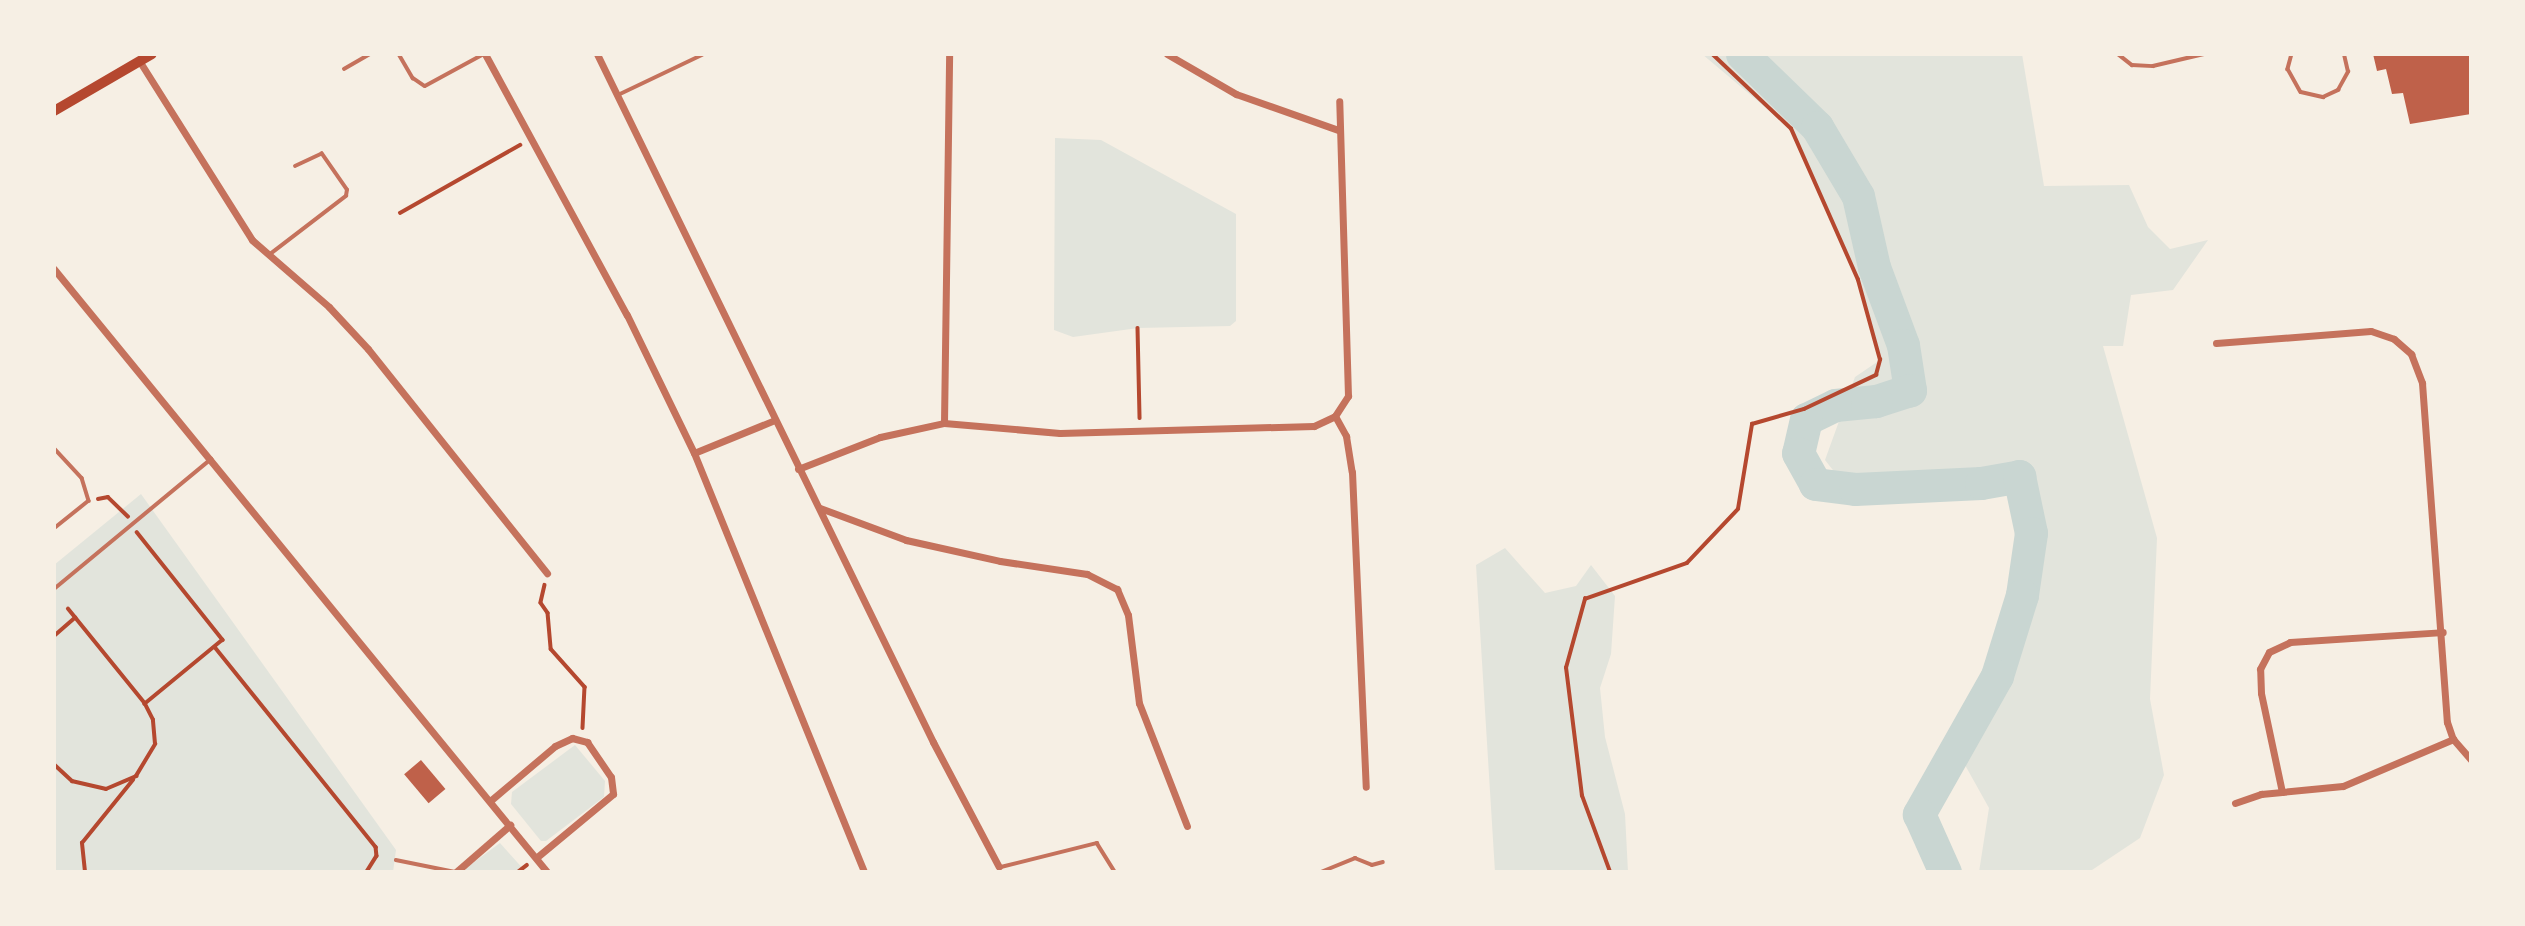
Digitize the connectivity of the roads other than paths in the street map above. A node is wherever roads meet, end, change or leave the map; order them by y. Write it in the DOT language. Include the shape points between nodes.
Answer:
graph roads {
  1 [pos="152,54"];
  2 [pos="370,54"];
  3 [pos="399,54"];
  4 [pos="484,54"];
  5 [pos="597,54"];
  6 [pos="949,54"];
  7 [pos="1167,54"];
  8 [pos="2118,54"];
  9 [pos="2204,54"];
  10 [pos="2292,54"];
  11 [pos="2344,54"];
  12 [pos="702,55"];
  13 [pos="140,62"];
  14 [pos="344,69"];
  15 [pos="616,96"];
  16 [pos="1339,101"];
  17 [pos="54,111"];
  18 [pos="1338,130"];
  19 [pos="296,166"];
  20 [pos="268,256"];
  21 [pos="54,269"];
  22 [pos="2216,343"];
  23 [pos="1335,416"];
  24 [pos="775,420"];
  25 [pos="944,423"];
  26 [pos="54,448"];
  27 [pos="694,453"];
  28 [pos="212,458"];
  29 [pos="798,469"];
  30 [pos="820,509"];
  31 [pos="54,528"];
  32 [pos="547,572"];
  33 [pos="54,589"];
  34 [pos="2443,632"];
  35 [pos="2453,739"];
  36 [pos="2471,760"];
  37 [pos="1366,787"];
  38 [pos="2282,792"];
  39 [pos="490,801"];
  40 [pos="2235,803"];
  41 [pos="510,825"];
  42 [pos="1187,826"];
  43 [pos="537,858"];
  44 [pos="396,860"];
  45 [pos="1383,862"];
  46 [pos="999,867"];
  47 [pos="456,872"];
  48 [pos="547,872"];
  49 [pos="864,872"];
  50 [pos="1115,872"];
  51 [pos="1321,872"];
  1 -- 13 [label="main road"];
  2 -- 14 [label="lane"];
  3 -- 4 [label="lane" via="413,78 425,86"];
  4 -- 27 [label="street" via="627,315"];
  5 -- 15 [label="street"];
  6 -- 25 [label="street"];
  7 -- 18 [label="street" via="1236,94"];
  8 -- 9 [label="lane" via="2132,65 2153,66"];
  10 -- 11 [label="lane" via="2288,69 2301,92 2323,97 2338,90 2348,72"];
  12 -- 15 [label="lane"];
  13 -- 17 [label="main road"];
  13 -- 20 [label="street" via="236,219"];
  15 -- 24 [label="street"];
  16 -- 18 [label="street"];
  18 -- 23 [label="street" via="1348,396"];
  19 -- 20 [label="lane" via="322,153 347,190 346,197 288,236"];
  20 -- 32 [label="street" via="329,307 368,349"];
  21 -- 28 [label="street"];
  22 -- 34 [label="street" via="2371,331 2394,340 2411,354 2422,383"];
  23 -- 25 [label="street" via="1314,426 1038,433"];
  23 -- 37 [label="street" via="1346,436 1352,472"];
  24 -- 27 [label="street"];
  24 -- 29 [label="street"];
  25 -- 29 [label="street" via="880,437"];
  26 -- 31 [label="lane" via="82,478 89,500"];
  27 -- 49 [label="street"];
  28 -- 33 [label="lane"];
  28 -- 39 [label="street"];
  29 -- 30 [label="street"];
  30 -- 42 [label="street" via="906,540 1000,562 1087,574 1117,589 1128,615 1139,703"];
  30 -- 46 [label="street"];
  34 -- 35 [label="street"];
  34 -- 38 [label="street" via="2290,642 2269,652 2260,670 2261,693"];
  35 -- 36 [label="street"];
  35 -- 38 [label="street" via="2368,778 2301,793"];
  38 -- 40 [label="street"];
  39 -- 41 [label="street"];
  39 -- 43 [label="street" via="555,746 580,737 611,777 613,794"];
  41 -- 43 [label="street"];
  41 -- 47 [label="street"];
  43 -- 48 [label="street"];
  44 -- 47 [label="lane"];
  45 -- 51 [label="lane" via="1372,865 1355,858"];
  46 -- 50 [label="lane" via="1097,842"];
}
